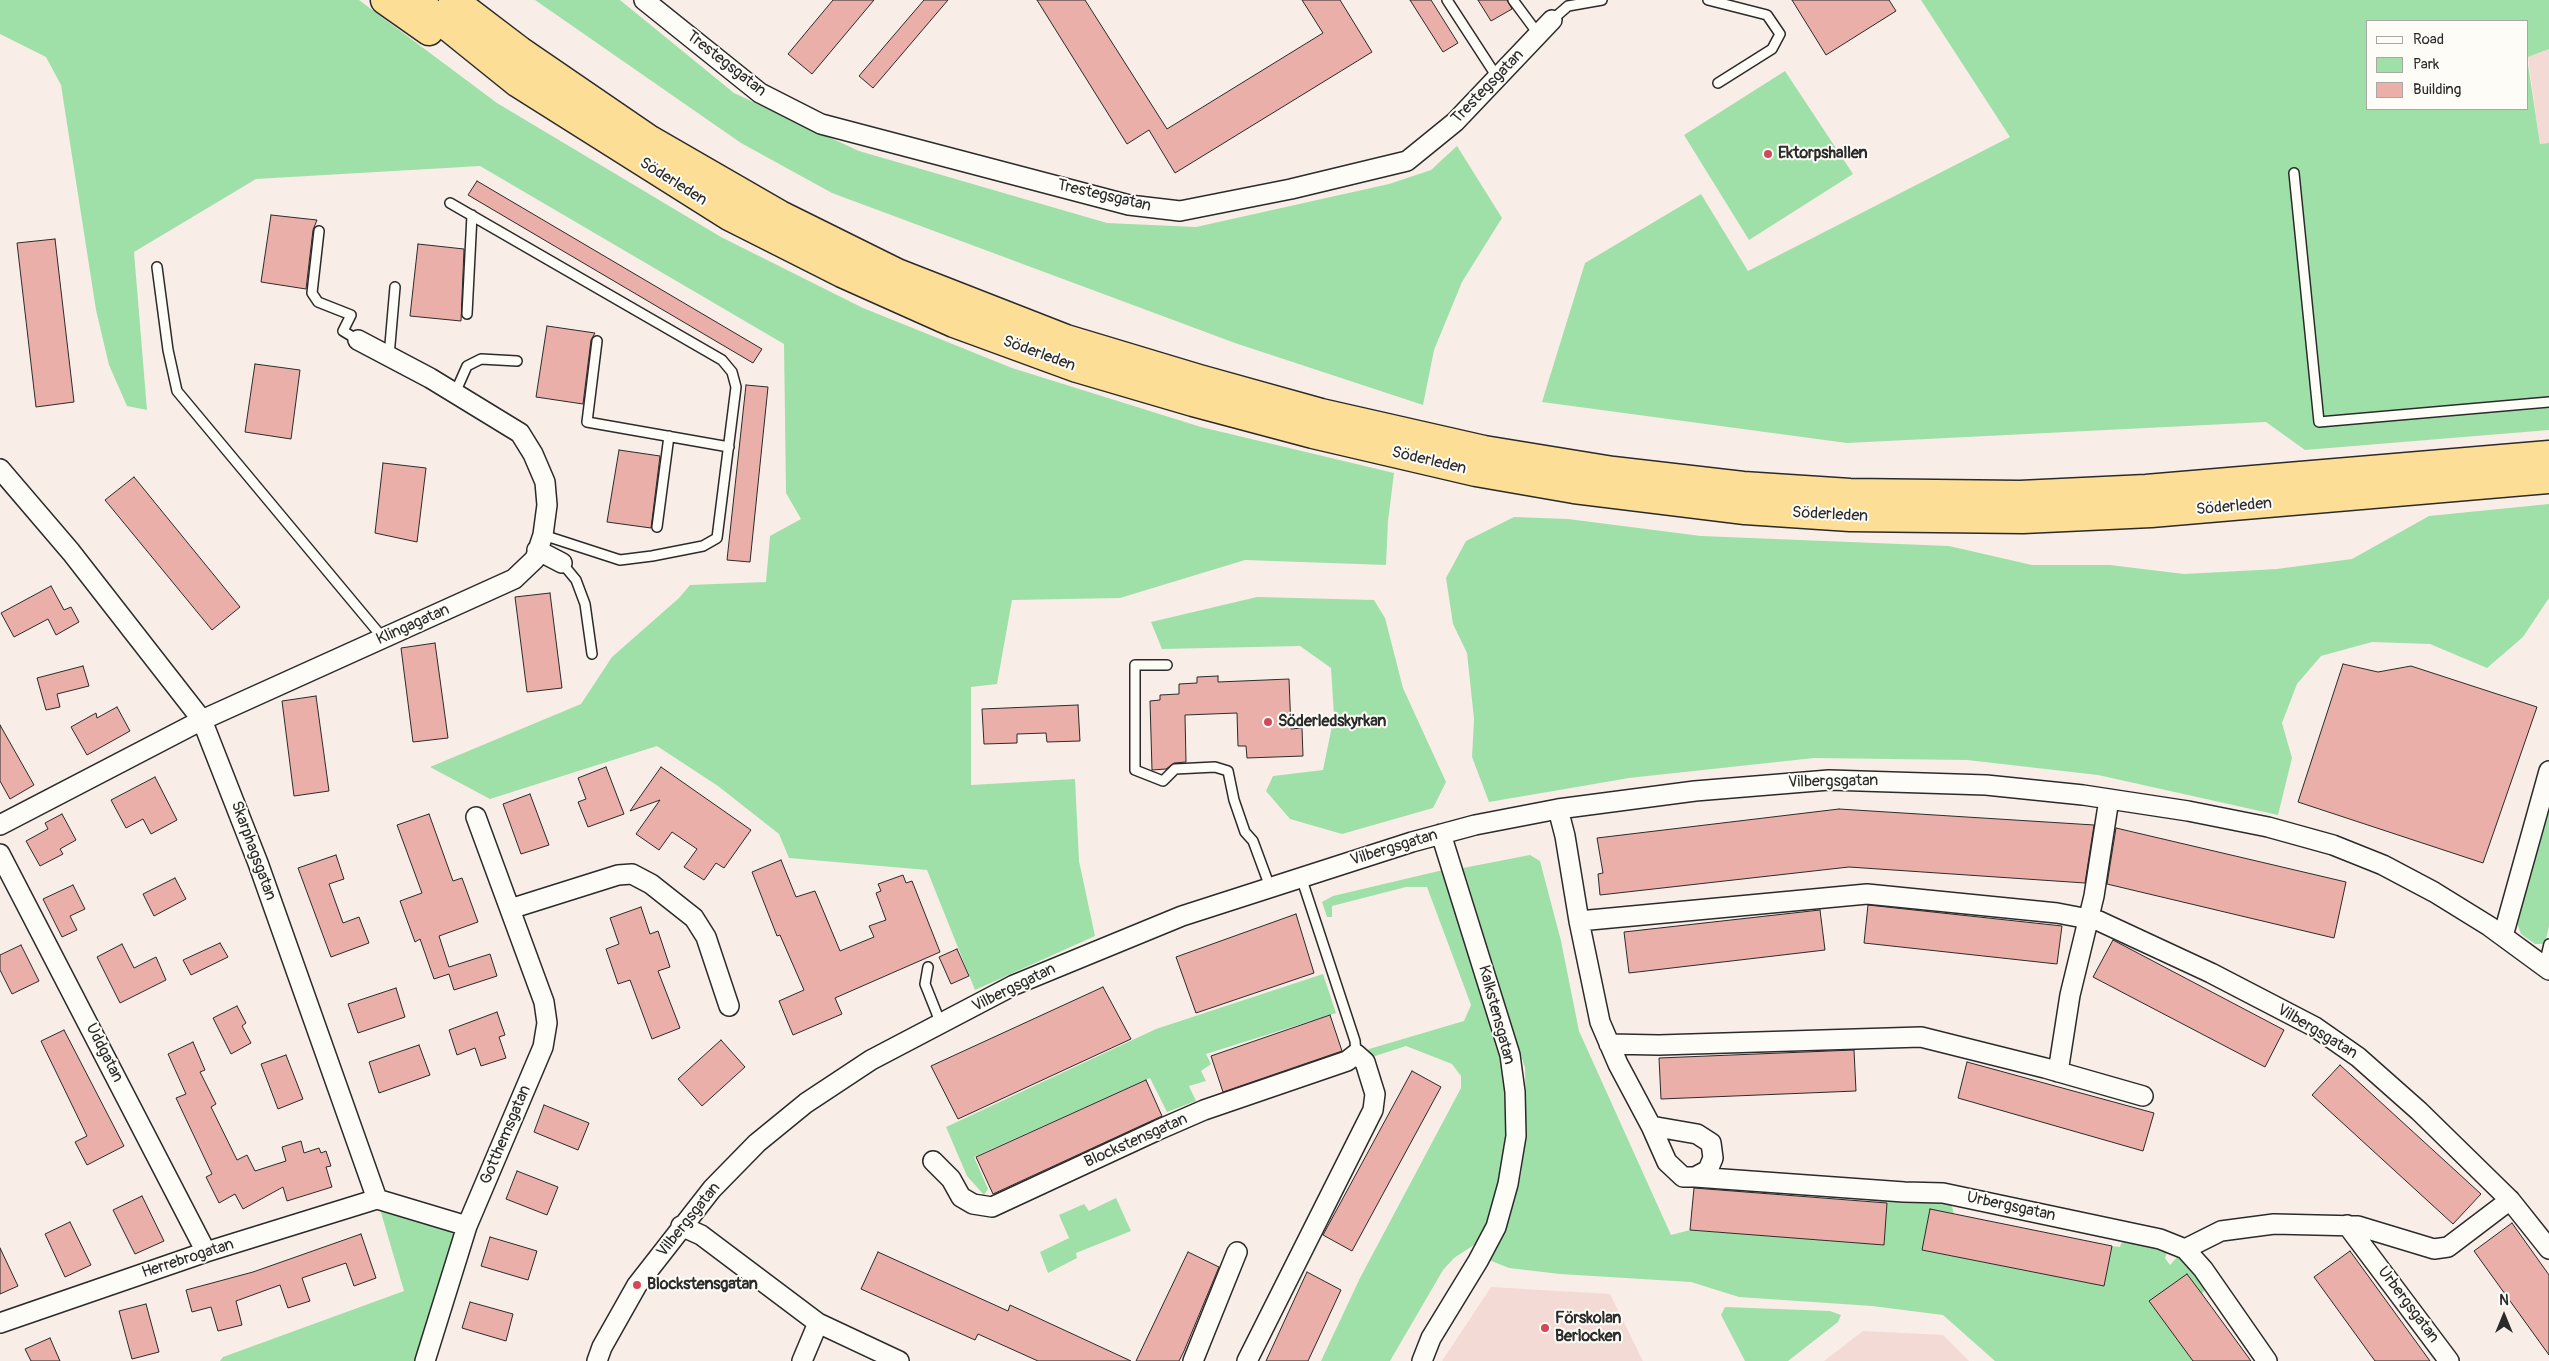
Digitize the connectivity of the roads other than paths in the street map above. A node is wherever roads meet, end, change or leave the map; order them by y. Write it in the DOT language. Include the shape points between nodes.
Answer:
graph roads {
  1 [pos="385,0"];
  2 [pos="415,0"];
  3 [pos="453,0"];
  4 [pos="475,0"];
  5 [pos="644,0"];
  6 [pos="1447,0"];
  7 [pos="1513,0"];
  8 [pos="1602,0"];
  9 [pos="1708,0"];
  10 [pos="1552,20"];
  11 [pos="1539,35"];
  12 [pos="520,51"];
  13 [pos="1497,77"];
  14 [pos="518,83"];
  15 [pos="1718,83"];
  16 [pos="2294,173"];
  17 [pos="450,203"];
  18 [pos="472,215"];
  19 [pos="319,231"];
  20 [pos="158,267"];
  21 [pos="395,288"];
  22 [pos="467,314"];
  23 [pos="358,340"];
  24 [pos="597,340"];
  25 [pos="389,356"];
  26 [pos="517,360"];
  27 [pos="455,393"];
  28 [pos="2549,402"];
  29 [pos="669,436"];
  30 [pos="729,447"];
  31 [pos="2549,455"];
  32 [pos="0,469"];
  33 [pos="2549,479"];
  34 [pos="657,527"];
  35 [pos="540,542"];
  36 [pos="562,563"];
  37 [pos="384,638"];
  38 [pos="592,654"];
  39 [pos="1168,665"];
  40 [pos="202,720"];
  41 [pos="2549,771"];
  42 [pos="2109,799"];
  43 [pos="1558,809"];
  44 [pos="476,817"];
  45 [pos="0,825"];
  46 [pos="1442,834"];
  47 [pos="0,854"];
  48 [pos="1301,877"];
  49 [pos="1270,887"];
  50 [pos="510,910"];
  51 [pos="2088,919"];
  52 [pos="1578,920"];
  53 [pos="2503,936"];
  54 [pos="2549,944"];
  55 [pos="928,967"];
  56 [pos="2546,967"];
  57 [pos="729,1006"];
  58 [pos="941,1024"];
  59 [pos="1609,1044"];
  60 [pos="1356,1054"];
  61 [pos="2058,1072"];
  62 [pos="2143,1096"];
  63 [pos="1651,1126"];
  64 [pos="933,1161"];
  65 [pos="1695,1177"];
  66 [pos="377,1199"];
  67 [pos="2510,1200"];
  68 [pos="2347,1225"];
  69 [pos="467,1226"];
  70 [pos="681,1226"];
  71 [pos="2185,1249"];
  72 [pos="2549,1249"];
  73 [pos="206,1252"];
  74 [pos="1237,1252"];
  75 [pos="818,1322"];
  76 [pos="0,1323"];
  77 [pos="425,1361"];
  78 [pos="597,1361"];
  79 [pos="802,1361"];
  80 [pos="899,1361"];
  81 [pos="1193,1361"];
  82 [pos="1248,1361"];
  83 [pos="1422,1361"];
  84 [pos="2267,1361"];
  85 [pos="2449,1361"];
  1 -- 14 [label="highway" via="440,39"];
  2 -- 14 [label="highway, Söderleden"];
  3 -- 12 [label="highway, Söderleden"];
  4 -- 12 [label="highway"];
  5 -- 13 [label="street, Trestegsgatan" via="760,94 821,124 1129,205 1180,211 1406,161 1455,122"];
  6 -- 13 [label="lane"];
  7 -- 11 [label="lane"];
  8 -- 10 [label="lane, Trestegsgatan" via="1568,6"];
  9 -- 15 [label="lane" via="1767,15 1780,34 1772,49"];
  10 -- 11 [label="street, Trestegsgatan"];
  11 -- 13 [label="street, Trestegsgatan"];
  12 -- 31 [label="highway, Söderleden" via="650,140 780,215 897,273 1066,338 1199,379 1322,413 1484,450 1613,471 1743,486 1850,493 2020,495 2146,490"];
  14 -- 33 [label="highway, Söderleden" via="729,216 842,273 954,323 1078,368 1193,402 1476,472 1574,489 1745,510 1850,517 2023,519 2161,513"];
  16 -- 28 [label="lane" via="2319,422"];
  17 -- 18 [label="lane"];
  18 -- 22 [label="lane"];
  18 -- 30 [label="lane" via="722,360 732,372 736,387"];
  19 -- 23 [label="lane" via="312,293 318,302 351,315 343,331"];
  20 -- 37 [label="lane" via="168,350 177,391"];
  21 -- 25 [label="lane"];
  23 -- 25 [label="street, Klingagatan"];
  24 -- 29 [label="lane" via="587,422"];
  25 -- 27 [label="street, Klingagatan"];
  26 -- 27 [label="lane" via="482,358 467,366"];
  27 -- 35 [label="street, Klingagatan" via="520,433 534,454 545,482 547,506"];
  29 -- 30 [label="lane"];
  29 -- 34 [label="lane"];
  30 -- 35 [label="lane" via="717,538 703,546 620,560"];
  32 -- 40 [label="street, Skarphagsgatan" via="72,552"];
  35 -- 36 [label="street"];
  35 -- 37 [label="street, Klingagatan" via="534,558 514,579"];
  36 -- 38 [label="lane" via="576,580 585,604"];
  37 -- 40 [label="street, Klingagatan"];
  39 -- 49 [label="lane" via="1135,665 1135,770 1162,781 1175,769 1215,767 1228,771 1245,832 1252,841"];
  40 -- 45 [label="street, Klingagatan"];
  40 -- 66 [label="street, Skarphagsgatan" via="258,863"];
  41 -- 53 [label="street"];
  42 -- 43 [label="street, Vilbergsgatan" via="1986,785 1829,780 1695,791"];
  42 -- 51 [label="street"];
  42 -- 53 [label="street, Vilbergsgatan" via="2268,827 2333,845 2383,865"];
  43 -- 46 [label="street, Vilbergsgatan"];
  43 -- 52 [label="street"];
  44 -- 50 [label="street, Gotthemsgatan"];
  46 -- 48 [label="street, Vilbergsgatan"];
  46 -- 83 [label="street, Kalkstensgatan" via="1510,1055 1516,1136 1496,1227 1431,1338"];
  47 -- 73 [label="street, Uddgatan"];
  48 -- 49 [label="street, Vilbergsgatan"];
  48 -- 60 [label="lane" via="1356,1041"];
  49 -- 58 [label="street, Vilbergsgatan" via="1182,916 1098,949 1014,985"];
  50 -- 57 [label="street" via="618,875 632,874 651,884 694,918 706,937"];
  50 -- 69 [label="street, Gotthemsgatan" via="544,1002 547,1023 543,1047"];
  51 -- 52 [label="street, Vilbergsgatan" via="1867,894"];
  51 -- 61 [label="street" via="2070,995"];
  51 -- 67 [label="street, Vilbergsgatan" via="2119,929 2315,1027 2358,1057 2419,1111"];
  52 -- 59 [label="street" via="1600,1022"];
  53 -- 56 [label="street, Vilbergsgatan"];
  54 -- 56 [label="lane"];
  55 -- 58 [label="lane" via="925,984"];
  58 -- 70 [label="street, Vilbergsgatan" via="871,1060 806,1104 757,1143"];
  59 -- 61 [label="street" via="1920,1037"];
  59 -- 63 [label="street"];
  60 -- 64 [label="street, Blockstensgatan" via="1347,1061 1204,1110 992,1207 973,1204 961,1197 951,1179"];
  60 -- 82 [label="street" via="1365,1062 1375,1094 1373,1110"];
  61 -- 62 [label="street"];
  63 -- 65 [label="street" via="1667,1162 1683,1177"];
  63 -- 65 [label="street" via="1697,1134 1711,1143 1713,1158 1708,1170"];
  65 -- 71 [label="street, Urbergsgatan" via="1943,1193 2160,1239"];
  66 -- 69 [label="street"];
  66 -- 73 [label="street, Herrebrogatan"];
  67 -- 68 [label="street" via="2448,1247 2434,1249"];
  67 -- 72 [label="street, Vilbergsgatan"];
  68 -- 71 [label="street" via="2274,1224 2221,1231"];
  68 -- 85 [label="street, Urbergsgatan"];
  69 -- 77 [label="street, Gotthemsgatan"];
  70 -- 75 [label="street" via="701,1235"];
  70 -- 78 [label="street, Vilbergsgatan" via="637,1286"];
  71 -- 84 [label="street, Urbergsgatan" via="2203,1269"];
  73 -- 76 [label="street, Herrebrogatan"];
  74 -- 81 [label="street"];
  75 -- 79 [label="street"];
  75 -- 80 [label="street"];
}
